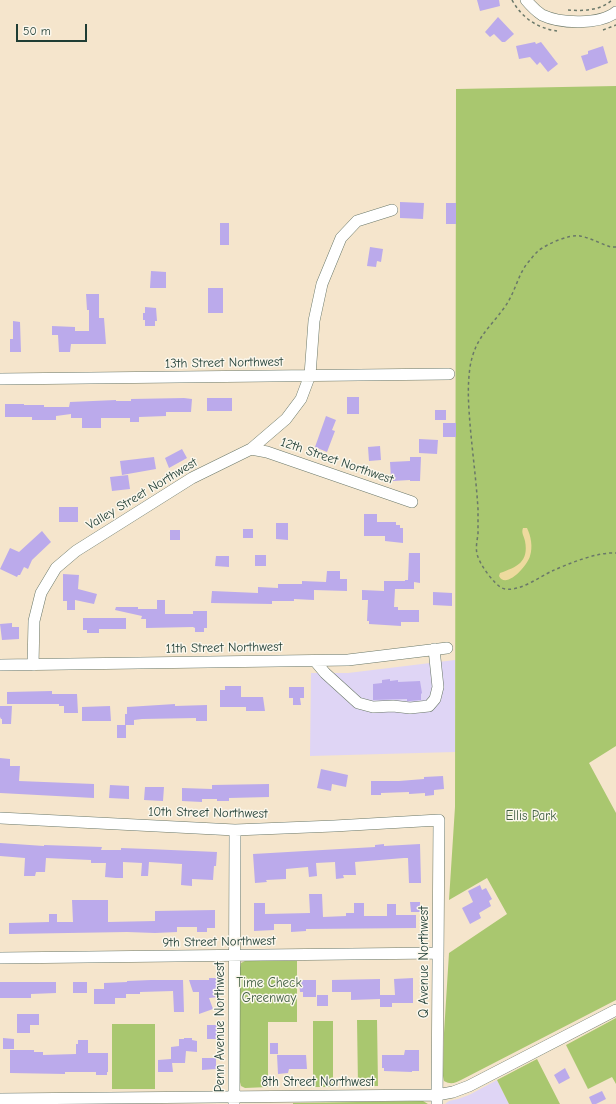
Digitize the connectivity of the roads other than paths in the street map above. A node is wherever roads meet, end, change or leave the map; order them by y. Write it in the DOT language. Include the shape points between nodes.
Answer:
graph roads {
  1 [pos="526,0"];
  2 [pos="616,12"];
  3 [pos="392,210"];
  4 [pos="449,374"];
  5 [pos="310,375"];
  6 [pos="0,379"];
  7 [pos="251,449"];
  8 [pos="412,502"];
  9 [pos="447,648"];
  10 [pos="434,649"];
  11 [pos="315,661"];
  12 [pos="0,665"];
  13 [pos="33,665"];
  14 [pos="0,818"];
  15 [pos="439,820"];
  16 [pos="235,830"];
  17 [pos="438,953"];
  18 [pos="235,955"];
  19 [pos="0,958"];
  20 [pos="616,1010"];
  21 [pos="0,1099"];
  22 [pos="437,1099"];
  23 [pos="234,1100"];
  1 -- 2 [label="street" via="542,14 556,20 603,20"];
  3 -- 5 [label="street, Valley Street Northwest" via="357,221 340,238 322,284 314,321"];
  4 -- 5 [label="street, 13th Street Northwest"];
  5 -- 6 [label="street, 13th Street Northwest"];
  5 -- 7 [label="street, Valley Street Northwest" via="302,399 286,419"];
  7 -- 8 [label="street, 12th Street Northwest" via="267,452"];
  7 -- 13 [label="street, Valley Street Northwest" via="192,478 76,551 56,568 41,593 37,607 34,621"];
  9 -- 10 [label="street, 11th Street Northwest"];
  10 -- 11 [label="street, 11th Street Northwest" via="348,660"];
  10 -- 11 [label="street" via="438,687 435,699 429,706 410,708 373,707 358,703"];
  11 -- 13 [label="street, 11th Street Northwest"];
  12 -- 13 [label="street, 11th Street Northwest"];
  14 -- 16 [label="street, 10th Street Northwest"];
  15 -- 16 [label="street, 10th Street Northwest"];
  15 -- 17 [label="street, Q Avenue Northwest"];
  16 -- 18 [label="street, Penn Avenue Northwest"];
  17 -- 18 [label="street, 9th Street Northwest"];
  17 -- 22 [label="street, Q Avenue Northwest"];
  18 -- 19 [label="street, 9th Street Northwest"];
  18 -- 23 [label="street, Penn Avenue Northwest"];
  20 -- 22 [label="street, 8th Street Northwest" via="469,1086"];
  21 -- 23 [label="street, 8th Street Northwest"];
  22 -- 23 [label="street, 8th Street Northwest"];
}
